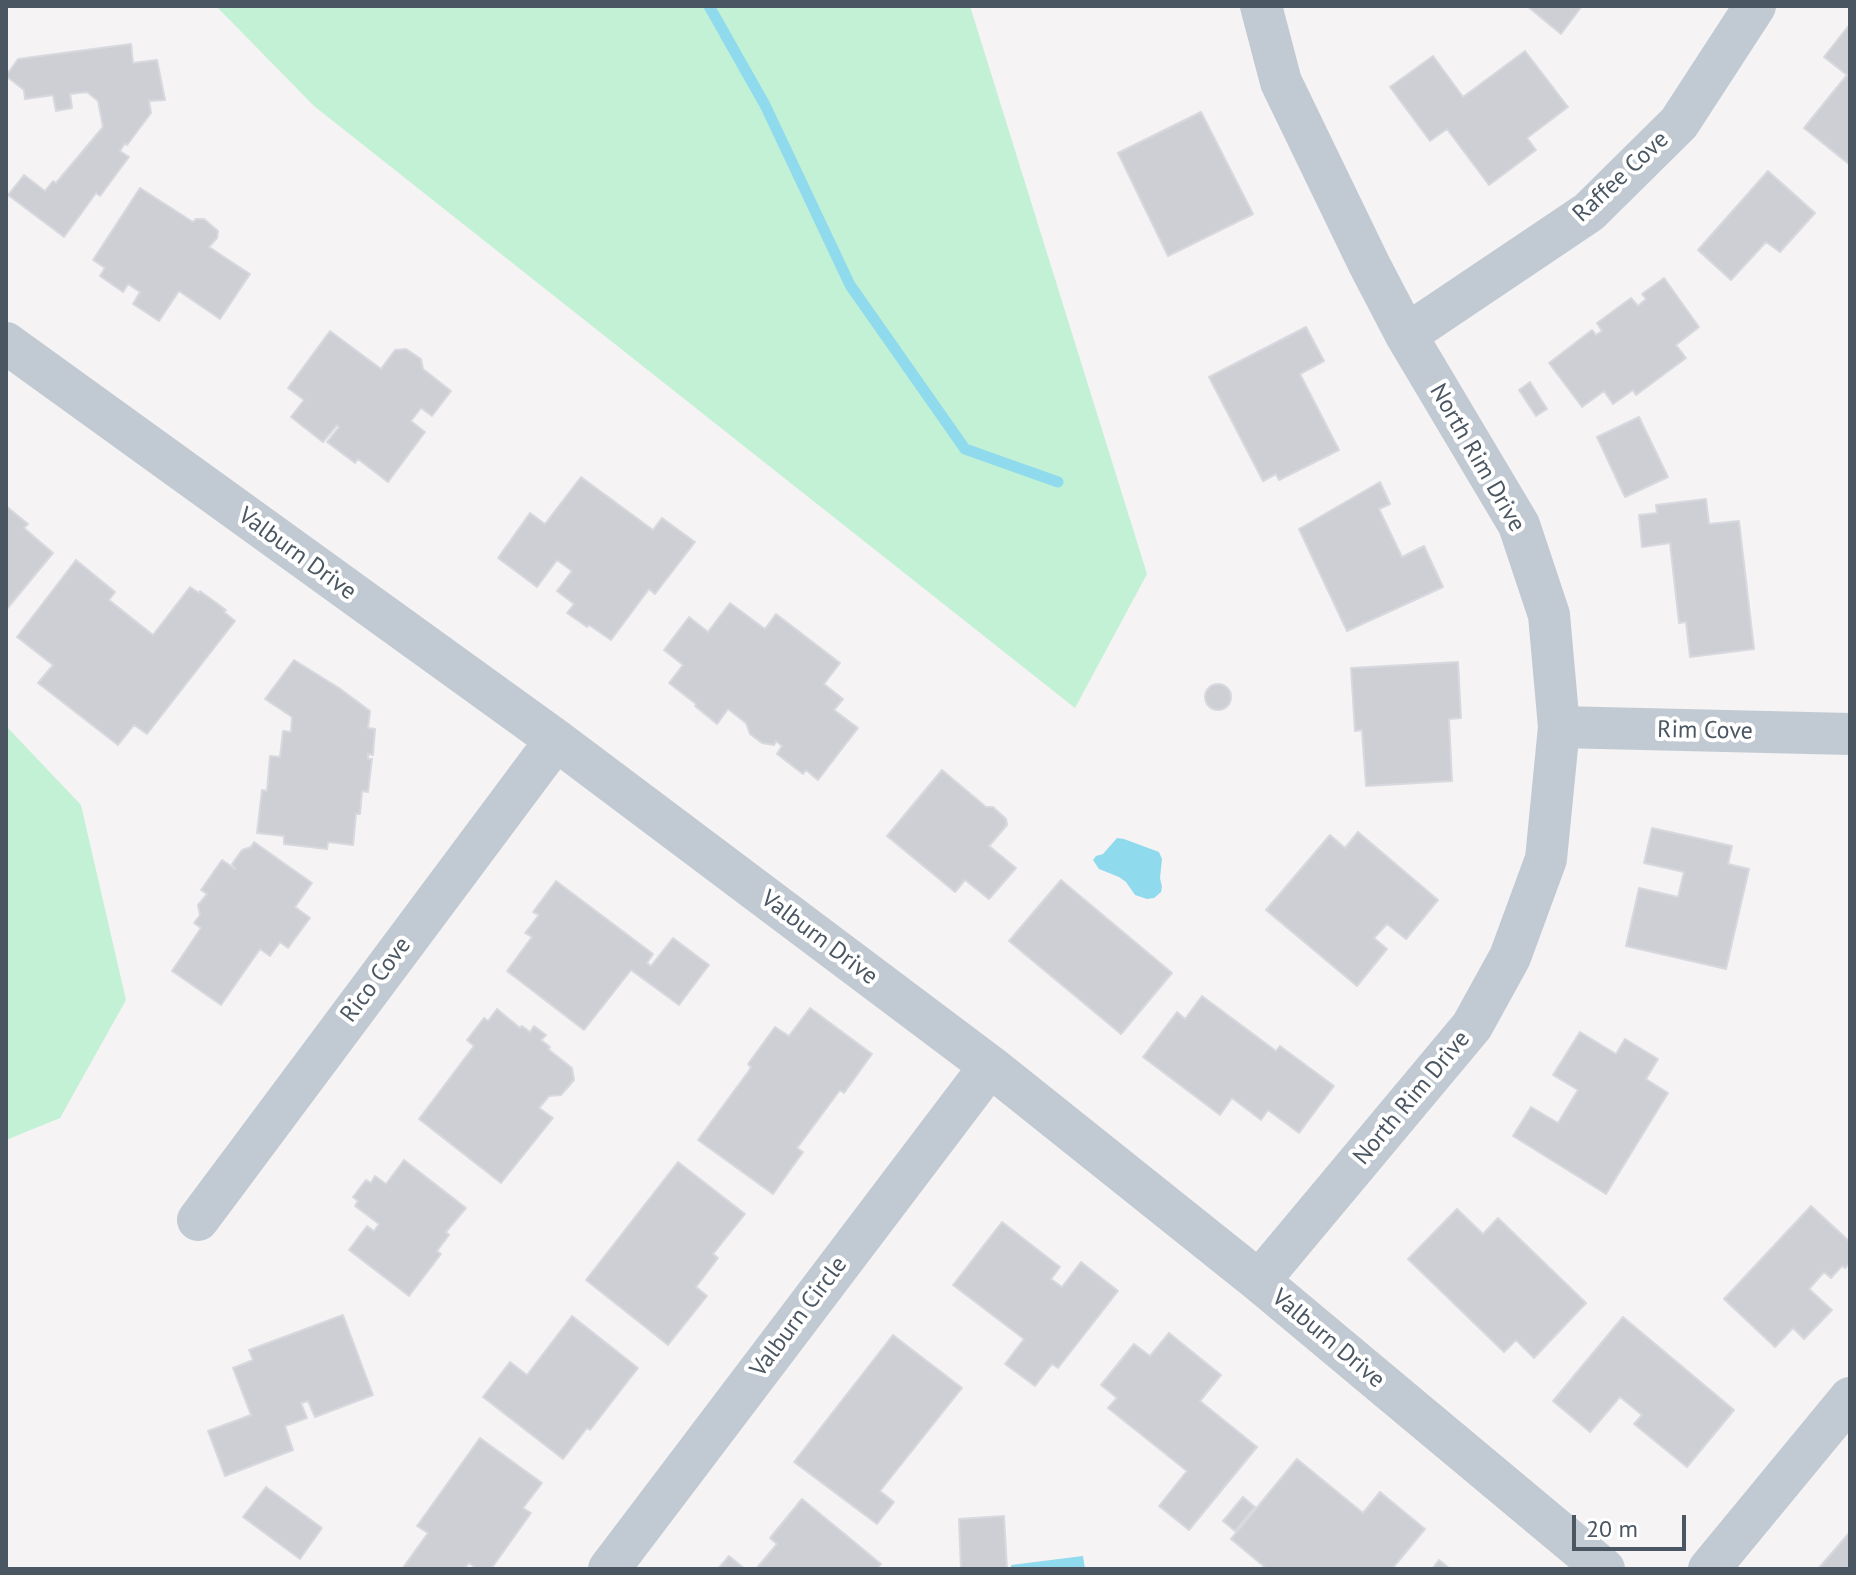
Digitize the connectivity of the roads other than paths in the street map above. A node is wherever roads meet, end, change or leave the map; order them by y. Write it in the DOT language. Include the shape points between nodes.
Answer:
graph roads {
  1 [pos="1261,6"];
  2 [pos="1755,6"];
  3 [pos="1406,335"];
  4 [pos="6,343"];
  5 [pos="1559,727"];
  6 [pos="1850,734"];
  7 [pos="556,740"];
  8 [pos="990,1066"];
  9 [pos="198,1220"];
  10 [pos="1259,1281"];
  11 [pos="1850,1398"];
  12 [pos="609,1569"];
  13 [pos="1604,1569"];
  14 [pos="1709,1569"];
  1 -- 3 [label="street, North Rim Drive" via="1281,82"];
  2 -- 3 [label="street, Raffee Cove" via="1679,123 1589,212"];
  3 -- 5 [label="street, North Rim Drive" via="1519,525 1549,615"];
  4 -- 7 [label="street, Valburn Drive"];
  5 -- 6 [label="street, Rim Cove"];
  5 -- 10 [label="street, North Rim Drive" via="1546,859 1510,957 1472,1026"];
  7 -- 8 [label="street, Valburn Drive"];
  7 -- 9 [label="street, Rico Cove"];
  8 -- 10 [label="street, Valburn Drive"];
  8 -- 12 [label="street, Valburn Circle"];
  10 -- 13 [label="street, Valburn Drive"];
  11 -- 14 [label="street"];
}
